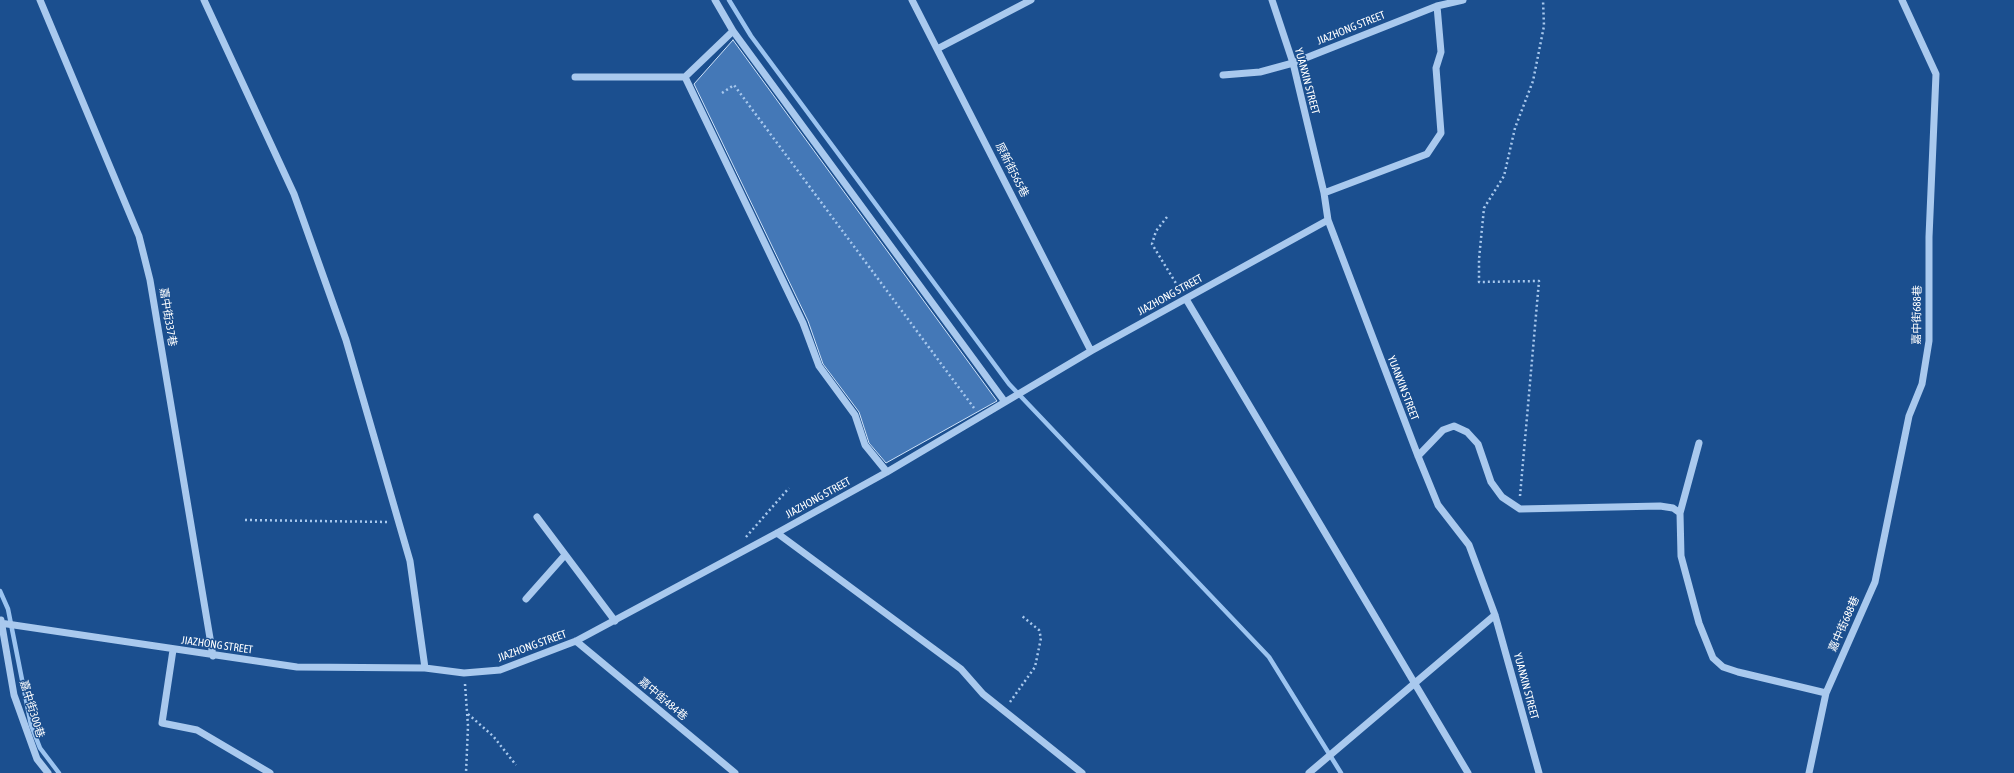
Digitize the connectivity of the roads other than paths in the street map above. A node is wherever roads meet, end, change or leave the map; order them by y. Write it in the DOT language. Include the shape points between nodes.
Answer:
graph roads {
  1 [pos="40,0"];
  2 [pos="204,0"];
  3 [pos="715,0"];
  4 [pos="912,0"];
  5 [pos="1031,0"];
  6 [pos="1272,0"];
  7 [pos="1463,0"];
  8 [pos="1902,0"];
  9 [pos="1437,6"];
  10 [pos="733,31"];
  11 [pos="937,49"];
  12 [pos="1292,63"];
  13 [pos="1223,75"];
  14 [pos="575,77"];
  15 [pos="685,77"];
  16 [pos="1324,194"];
  17 [pos="1328,220"];
  18 [pos="1186,299"];
  19 [pos="1092,351"];
  20 [pos="1005,402"];
  21 [pos="1699,443"];
  22 [pos="1418,456"];
  23 [pos="887,472"];
  24 [pos="1680,513"];
  25 [pos="537,517"];
  26 [pos="777,533"];
  27 [pos="565,555"];
  28 [pos="526,599"];
  29 [pos="1495,615"];
  30 [pos="615,621"];
  31 [pos="1,622"];
  32 [pos="576,642"];
  33 [pos="173,650"];
  34 [pos="213,656"];
  35 [pos="425,668"];
  36 [pos="1415,684"];
  37 [pos="1826,693"];
  38 [pos="48,773"];
  39 [pos="270,773"];
  40 [pos="735,773"];
  41 [pos="1082,773"];
  42 [pos="1309,773"];
  43 [pos="1468,773"];
  44 [pos="1539,773"];
  45 [pos="1809,773"];
  1 -- 34 [label="street, 嘉中街337巷" via="139,236 150,280"];
  2 -- 35 [label="street" via="294,194 346,340 410,561"];
  3 -- 10 [label="street"];
  4 -- 11 [label="street, 原新街565巷"];
  5 -- 11 [label="street"];
  6 -- 12 [label="street, YUANXIN STREET"];
  7 -- 9 [label="street, JIAZHONG STREET"];
  8 -- 37 [label="street, 嘉中街688巷" via="1936,74 1929,238 1929,342 1922,384 1909,416 1875,582"];
  9 -- 12 [label="street, JIAZHONG STREET"];
  9 -- 16 [label="street" via="1441,52 1436,68 1441,133 1427,154"];
  10 -- 15 [label="street"];
  10 -- 20 [label="street"];
  11 -- 19 [label="street, 原新街565巷"];
  12 -- 13 [label="street, JIAZHONG STREET" via="1260,72"];
  12 -- 16 [label="street, YUANXIN STREET"];
  14 -- 15 [label="street"];
  15 -- 23 [label="street" via="803,323 819,366 855,415 865,445"];
  16 -- 17 [label="street, YUANXIN STREET"];
  17 -- 18 [label="street, JIAZHONG STREET"];
  17 -- 22 [label="street, YUANXIN STREET"];
  18 -- 19 [label="street, JIAZHONG STREET"];
  18 -- 36 [label="street"];
  19 -- 20 [label="street, JIAZHONG STREET"];
  20 -- 23 [label="street, JIAZHONG STREET"];
  21 -- 24 [label="street"];
  22 -- 24 [label="street" via="1443,430 1454,426 1467,432 1478,444 1491,482 1502,497 1520,509 1660,506 1673,508"];
  22 -- 29 [label="street, YUANXIN STREET" via="1438,505 1469,545"];
  23 -- 26 [label="street, JIAZHONG STREET"];
  24 -- 37 [label="street" via="1681,556 1699,623 1713,658 1723,667 1738,672"];
  25 -- 27 [label="street"];
  26 -- 30 [label="street, JIAZHONG STREET"];
  26 -- 41 [label="street" via="960,669 983,694"];
  27 -- 28 [label="street"];
  27 -- 30 [label="street"];
  29 -- 36 [label="street"];
  29 -- 44 [label="street, YUANXIN STREET"];
  30 -- 32 [label="street, JIAZHONG STREET"];
  31 -- 33 [label="street, JIAZHONG STREET"];
  31 -- 38 [label="street, 嘉中街300巷" via="14,695 37,759"];
  32 -- 35 [label="street, JIAZHONG STREET" via="500,670 464,673"];
  32 -- 40 [label="street, 嘉中街484巷"];
  33 -- 34 [label="street, JIAZHONG STREET"];
  33 -- 39 [label="street" via="162,723 197,730"];
  34 -- 35 [label="street, JIAZHONG STREET" via="297,667"];
  36 -- 42 [label="street"];
  36 -- 43 [label="street"];
  37 -- 45 [label="street, 嘉中街688巷"];
}
